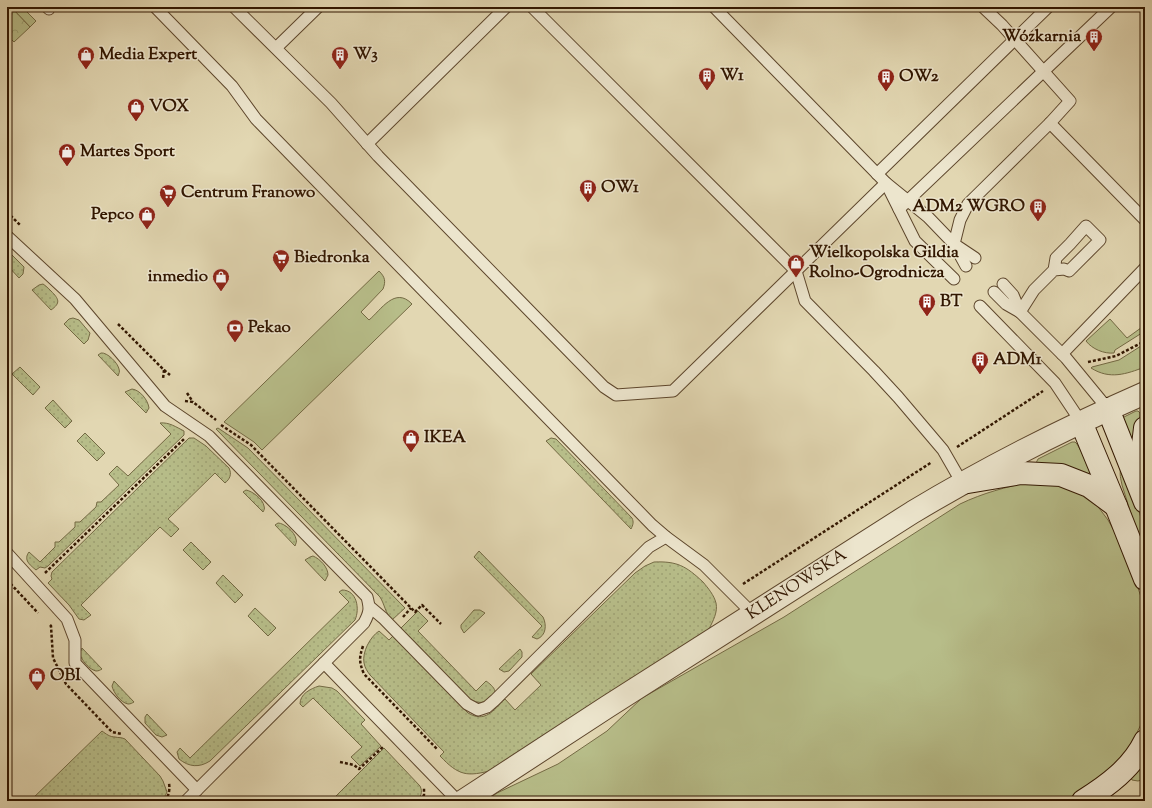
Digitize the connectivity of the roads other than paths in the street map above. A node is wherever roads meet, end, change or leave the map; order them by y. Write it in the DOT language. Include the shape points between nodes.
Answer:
graph roads {
  1 [pos="155,7"];
  2 [pos="234,7"];
  3 [pos="318,7"];
  4 [pos="506,7"];
  5 [pos="532,7"];
  6 [pos="714,7"];
  7 [pos="983,7"];
  8 [pos="1048,7"];
  9 [pos="1110,7"];
  10 [pos="1015,40"];
  11 [pos="276,48"];
  12 [pos="1043,71"];
  13 [pos="1050,123"];
  14 [pos="368,144"];
  15 [pos="877,174"];
  16 [pos="886,183"];
  17 [pos="908,201"];
  18 [pos="899,209"];
  19 [pos="1145,220"];
  20 [pos="7,236"];
  21 [pos="954,244"];
  22 [pos="975,258"];
  23 [pos="966,266"];
  24 [pos="1145,268"];
  25 [pos="1054,270"];
  26 [pos="796,271"];
  27 [pos="954,279"];
  28 [pos="1003,284"];
  29 [pos="994,292"];
  30 [pos="980,306"];
  31 [pos="1020,312"];
  32 [pos="1062,354"];
  33 [pos="1145,393"];
  34 [pos="1108,409"];
  35 [pos="1081,422"];
  36 [pos="1145,428"];
  37 [pos="962,482"];
  38 [pos="1145,487"];
  39 [pos="1145,502"];
  40 [pos="1116,506"];
  41 [pos="666,537"];
  42 [pos="7,553"];
  43 [pos="1145,579"];
  44 [pos="370,607"];
  45 [pos="753,614"];
  46 [pos="324,662"];
  47 [pos="1145,741"];
  48 [pos="197,790"];
  49 [pos="186,801"];
  50 [pos="458,801"];
  51 [pos="464,801"];
  52 [pos="1083,801"];
  1 -- 41 [label="lane" via="232,86 256,119"];
  2 -- 11 [label="lane"];
  3 -- 11 [label="lane"];
  4 -- 14 [label="lane"];
  5 -- 26 [label="lane"];
  6 -- 15 [label="lane"];
  7 -- 10 [label="lane"];
  8 -- 10 [label="lane"];
  9 -- 12 [label="lane"];
  10 -- 12 [label="lane"];
  10 -- 15 [label="lane"];
  11 -- 14 [label="lane"];
  12 -- 13 [label="lane" via="1070,101"];
  12 -- 17 [label="lane"];
  13 -- 19 [label="lane"];
  13 -- 21 [label="lane" via="968,204 960,220"];
  14 -- 26 [label="lane" via="604,387 616,395 673,391"];
  15 -- 16 [label="lane"];
  16 -- 17 [label="lane"];
  16 -- 18 [label="lane"];
  16 -- 26 [label="lane"];
  17 -- 18 [label="lane"];
  17 -- 21 [label="lane"];
  18 -- 27 [label="lane" via="915,240"];
  20 -- 44 [label="lane" via="75,299 165,406 209,436 353,582 367,597"];
  21 -- 22 [label="lane"];
  21 -- 23 [label="lane"];
  24 -- 32 [label="lane"];
  25 -- 31 [label="lane" via="1034,290"];
  26 -- 37 [label="lane" via="805,301 898,396 943,450"];
  28 -- 31 [label="lane" via="1013,295"];
  29 -- 31 [label="lane" via="1006,304"];
  30 -- 35 [label="lane" via="1056,383"];
  31 -- 32 [label="lane"];
  32 -- 34 [label="lane"];
  33 -- 34 [label="street, KLENOWSKA"];
  34 -- 35 [label="street, KLENOWSKA"];
  34 -- 39 [label="street"];
  35 -- 37 [label="street, KLENOWSKA"];
  35 -- 40 [label="street"];
  36 -- 38 [label="street" via="1142,457"];
  37 -- 40 [label="street" via="1021,473 1060,475 1089,486"];
  37 -- 45 [label="street, KLENOWSKA"];
  40 -- 43 [label="street"];
  41 -- 44 [label="lane" via="649,547 507,688 487,707 478,710 467,704"];
  41 -- 45 [label="lane" via="704,564"];
  42 -- 48 [label="lane" via="67,619 75,640 75,663"];
  44 -- 46 [label="lane" via="364,623"];
  45 -- 51 [label="street, KLENOWSKA"];
  46 -- 48 [label="lane"];
  46 -- 50 [label="lane"];
  47 -- 52 [label="street" via="1127,767 1105,787"];
  48 -- 49 [label="lane"];
}
